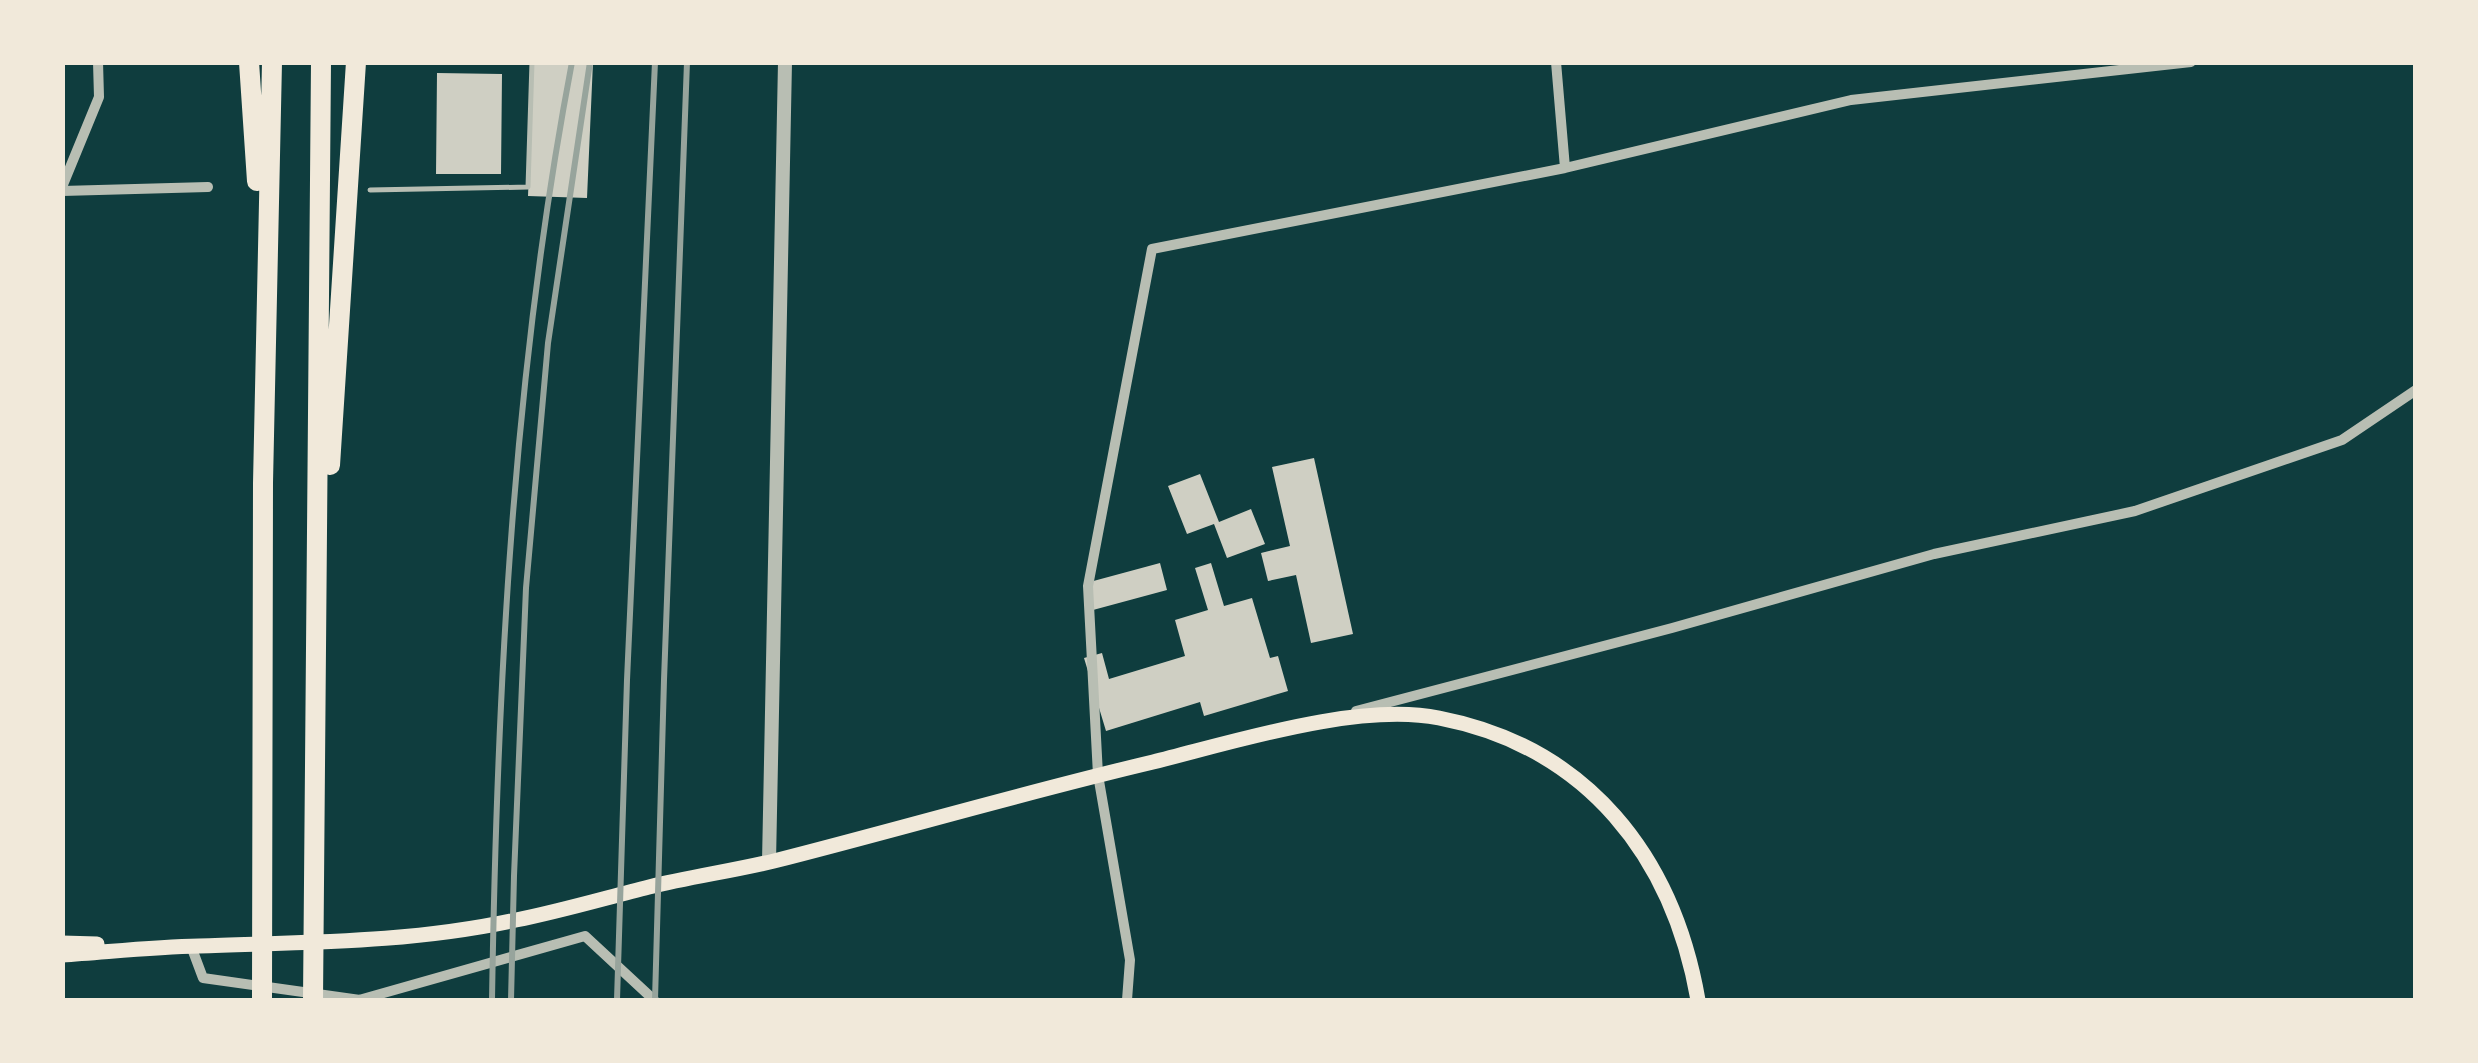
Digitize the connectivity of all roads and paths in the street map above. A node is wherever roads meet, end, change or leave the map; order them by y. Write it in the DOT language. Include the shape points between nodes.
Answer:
graph roads {
  1 [pos="98,62"];
  2 [pos="250,62"];
  3 [pos="272,62"];
  4 [pos="321,62"];
  5 [pos="356,62"];
  6 [pos="532,62"];
  7 [pos="785,62"];
  8 [pos="1556,62"];
  9 [pos="2191,62"];
  10 [pos="1565,168"];
  11 [pos="208,187"];
  12 [pos="62,189"];
  13 [pos="370,190"];
  14 [pos="265,328"];
  15 [pos="2416,390"];
  16 [pos="317,646"];
  17 [pos="1283,730"];
  18 [pos="1098,775"];
  19 [pos="769,862"];
  20 [pos="62,943"];
  21 [pos="191,946"];
  22 [pos="62,955"];
  23 [pos="262,1000"];
  24 [pos="313,1000"];
  25 [pos="359,1000"];
  26 [pos="654,1000"];
  27 [pos="1127,1000"];
  28 [pos="1698,1000"];
  1 -- 12 [label="street" via="99,98"];
  2 -- 14 [label="highway"];
  3 -- 14 [label="highway"];
  4 -- 16 [label="highway"];
  5 -- 16 [label="highway"];
  6 -- 13 [label="lane" via="528,187"];
  7 -- 19 [label="street"];
  8 -- 10 [label="street"];
  9 -- 10 [label="street" via="1850,100"];
  10 -- 18 [label="street" via="1152,250 1088,586"];
  11 -- 12 [label="street"];
  14 -- 23 [label="highway"];
  15 -- 17 [label="street" via="2342,440 2135,511 1934,554"];
  16 -- 24 [label="highway"];
  17 -- 18 [label="main road"];
  17 -- 28 [label="main road" via="1420,715 1501,736 1550,760 1598,798 1654,869 1679,925"];
  18 -- 19 [label="main road"];
  18 -- 27 [label="street" via="1130,960"];
  19 -- 21 [label="main road" via="444,933"];
  20 -- 21 [label="main road"];
  21 -- 22 [label="main road"];
  21 -- 25 [label="street" via="203,978"];
  25 -- 26 [label="street" via="585,936"];
}
